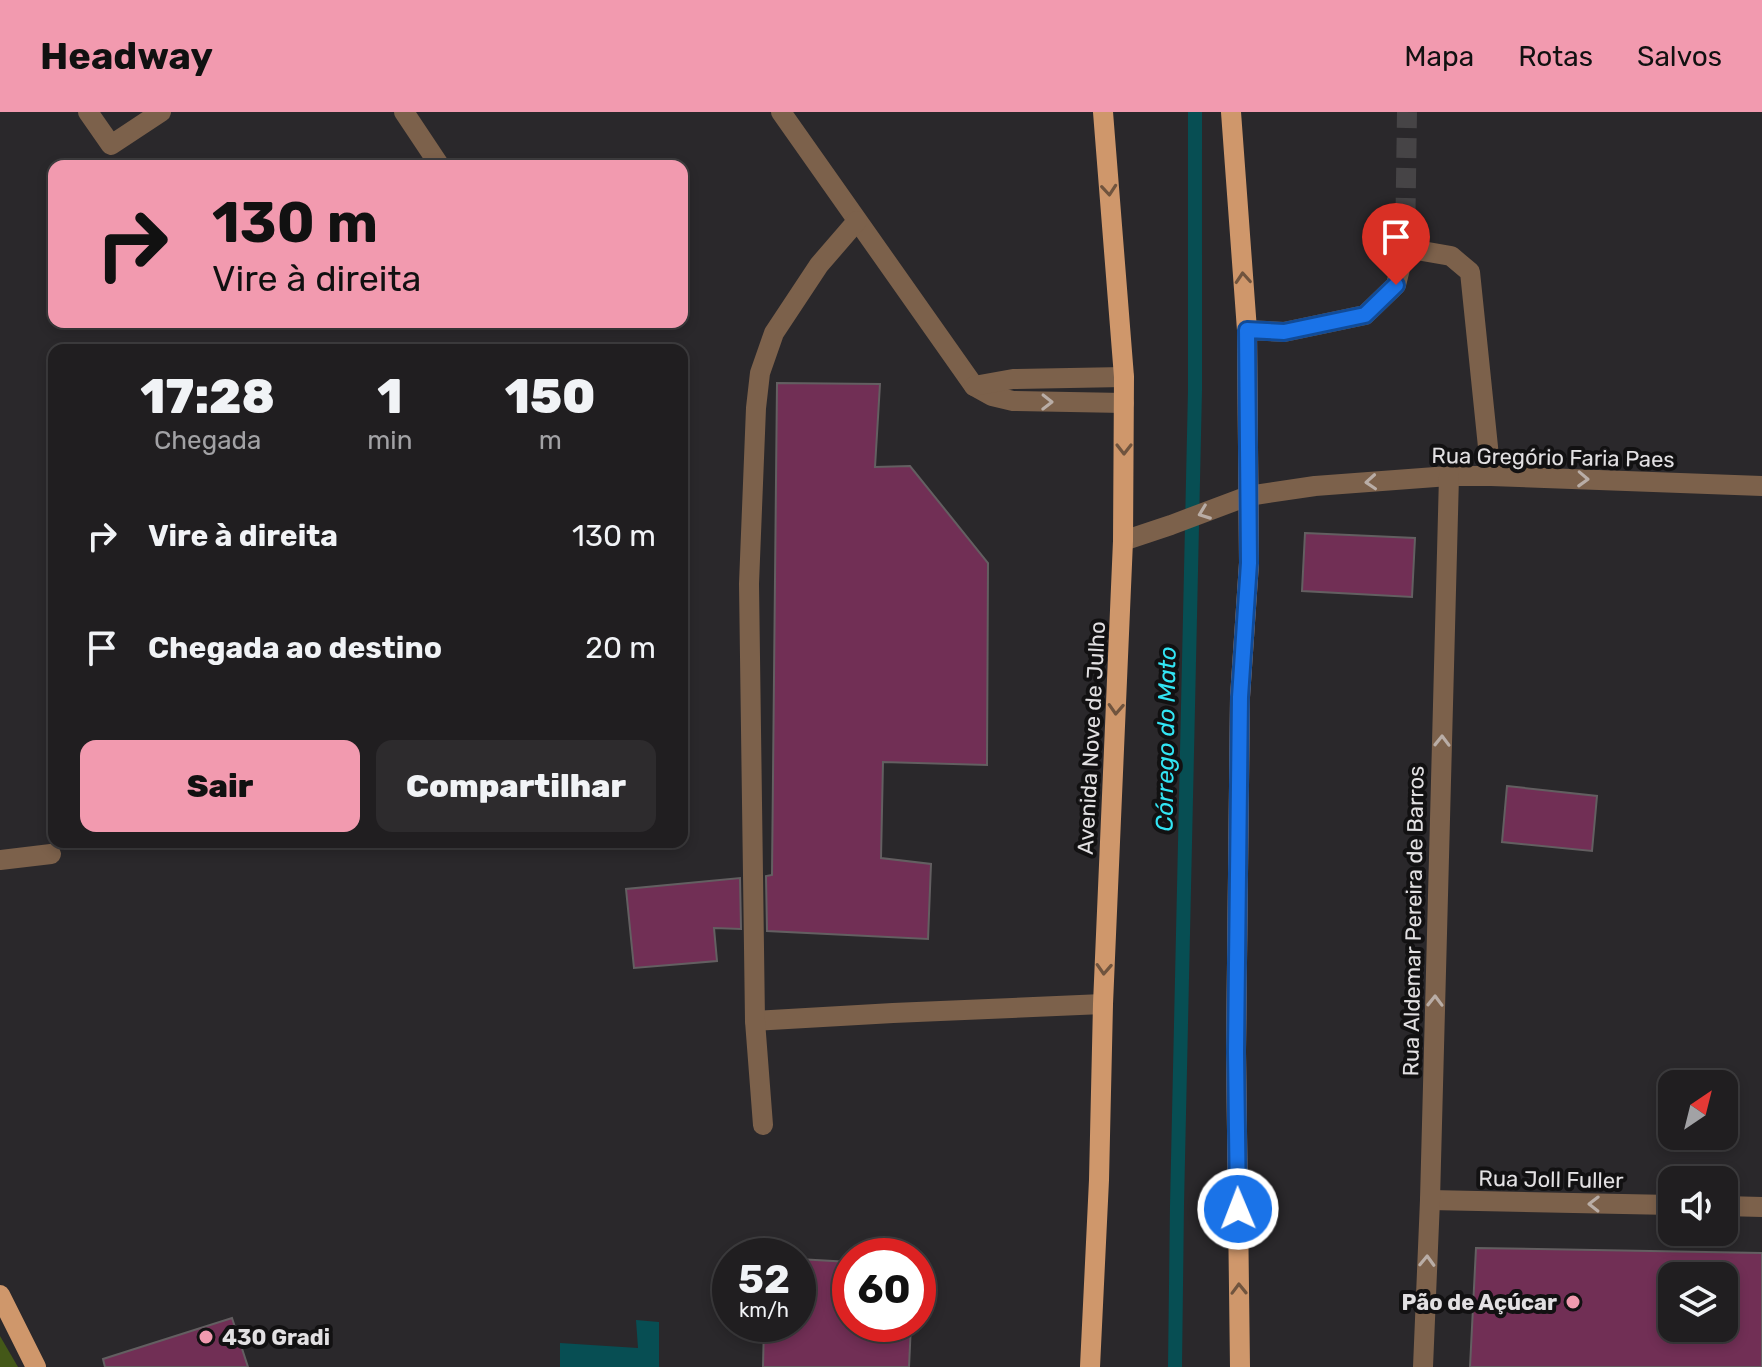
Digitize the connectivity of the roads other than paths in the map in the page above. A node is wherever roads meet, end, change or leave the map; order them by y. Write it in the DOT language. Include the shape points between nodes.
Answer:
graph roads {
  1 [pos="88,112"];
  2 [pos="161,112"];
  3 [pos="404,112"];
  4 [pos="781,112"];
  5 [pos="1103,112"];
  6 [pos="1231,112"];
  7 [pos="436,160"];
  8 [pos="857,221"];
  9 [pos="1247,330"];
  10 [pos="1124,377"];
  11 [pos="974,386"];
  12 [pos="1124,403"];
  13 [pos="1449,476"];
  14 [pos="1491,476"];
  15 [pos="1762,486"];
  16 [pos="1242,498"];
  17 [pos="1123,541"];
  18 [pos="51,854"];
  19 [pos="0,860"];
  20 [pos="1103,1004"];
  21 [pos="755,1021"];
  22 [pos="763,1125"];
  23 [pos="1430,1200"];
  24 [pos="1658,1205"];
  25 [pos="1738,1206"];
  26 [pos="1762,1207"];
  27 [pos="0,1295"];
  28 [pos="36,1367"];
  29 [pos="1090,1367"];
  30 [pos="1240,1367"];
  31 [pos="1423,1367"];
  1 -- 2 [label="street" via="111,145"];
  3 -- 7 [label="street"];
  4 -- 8 [label="street"];
  5 -- 10 [label="main road, Avenida Nove de Julho, one-way"];
  9 -- 6 [label="main road, one-way"];
  8 -- 11 [label="street"];
  8 -- 21 [label="street" via="819,265 774,333 760,373 749,584"];
  9 -- 14 [label="street" via="1284,332 1365,315 1396,285 1405,248 1451,256 1470,272"];
  9 -- 16 [label="main road"];
  10 -- 11 [label="street" via="1013,379"];
  10 -- 12 [label="main road, Avenida Nove de Julho"];
  11 -- 12 [label="street, one-way" via="1013,401"];
  12 -- 17 [label="main road, Avenida Nove de Julho, one-way"];
  13 -- 14 [label="street, Rua Gregório Faria Paes"];
  13 -- 16 [label="street, Rua Gregório Faria Paes, one-way" via="1315,486"];
  23 -- 13 [label="street, Rua Aldemar Pereira de Barros, one-way"];
  14 -- 15 [label="street, Rua Gregório Faria Paes, one-way"];
  16 -- 17 [label="street, Rua Gregório Faria Paes, one-way"];
  30 -- 16 [label="main road, one-way" via="1240,697 1249,563"];
  17 -- 20 [label="main road, Avenida Nove de Julho, one-way"];
  18 -- 19 [label="street"];
  20 -- 21 [label="street"];
  20 -- 29 [label="main road, Avenida Nove de Julho"];
  21 -- 22 [label="street"];
  24 -- 23 [label="street, Rua Joll Fuller, one-way"];
  31 -- 23 [label="street, Rua Aldemar Pereira de Barros, one-way"];
  25 -- 26 [label="street"];
  27 -- 28 [label="main road"];
}
